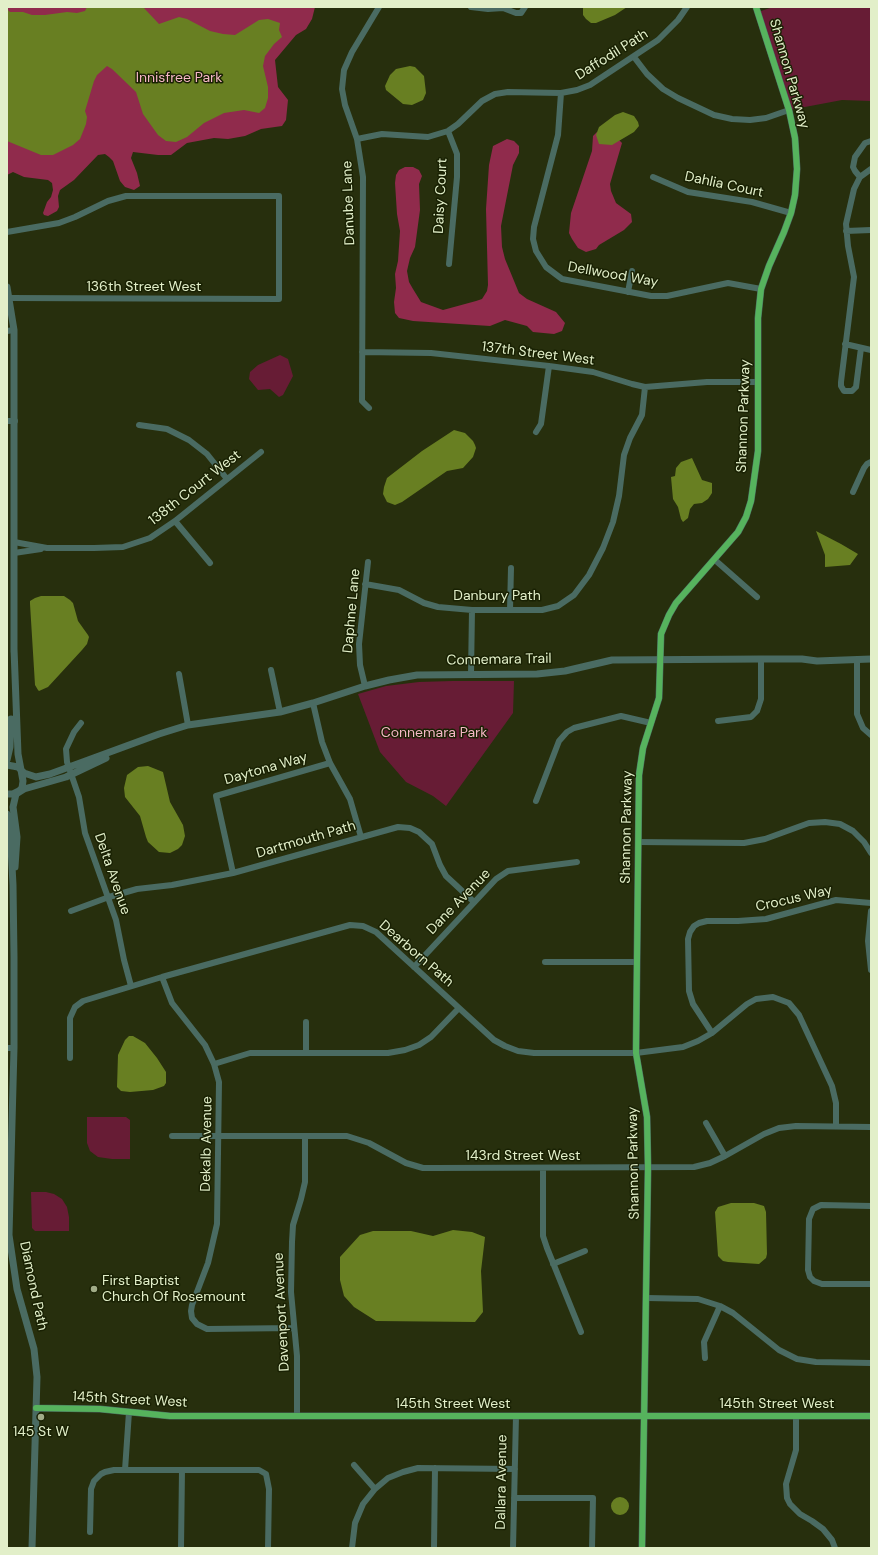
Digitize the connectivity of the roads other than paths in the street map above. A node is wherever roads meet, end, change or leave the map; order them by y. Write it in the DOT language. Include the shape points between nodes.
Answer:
graph roads {
  1 [pos="379,7"];
  2 [pos="471,7"];
  3 [pos="525,7"];
  4 [pos="687,7"];
  5 [pos="756,7"];
  6 [pos="504,8"];
  7 [pos="634,57"];
  8 [pos="561,93"];
  9 [pos="789,110"];
  10 [pos="448,131"];
  11 [pos="357,138"];
  12 [pos="871,141"];
  13 [pos="871,169"];
  14 [pos="653,177"];
  15 [pos="860,177"];
  16 [pos="791,213"];
  17 [pos="871,230"];
  18 [pos="846,231"];
  19 [pos="7,232"];
  20 [pos="449,264"];
  21 [pos="632,271"];
  22 [pos="7,287"];
  23 [pos="761,289"];
  24 [pos="628,292"];
  25 [pos="10,298"];
  26 [pos="11,331"];
  27 [pos="845,344"];
  28 [pos="861,348"];
  29 [pos="871,350"];
  30 [pos="362,352"];
  31 [pos="549,366"];
  32 [pos="758,382"];
  33 [pos="645,387"];
  34 [pos="369,408"];
  35 [pos="7,421"];
  36 [pos="15,421"];
  37 [pos="139,425"];
  38 [pos="536,432"];
  39 [pos="261,452"];
  40 [pos="871,462"];
  41 [pos="227,479"];
  42 [pos="853,492"];
  43 [pos="175,521"];
  44 [pos="14,542"];
  45 [pos="47,548"];
  46 [pos="14,553"];
  47 [pos="715,560"];
  48 [pos="368,562"];
  49 [pos="210,563"];
  50 [pos="511,568"];
  51 [pos="365,584"];
  52 [pos="757,597"];
  53 [pos="472,610"];
  54 [pos="510,610"];
  55 [pos="14,649"];
  56 [pos="659,659"];
  57 [pos="761,659"];
  58 [pos="871,659"];
  59 [pos="857,660"];
  60 [pos="271,670"];
  61 [pos="178,674"];
  62 [pos="471,674"];
  63 [pos="365,686"];
  64 [pos="313,703"];
  65 [pos="280,712"];
  66 [pos="718,721"];
  67 [pos="81,723"];
  68 [pos="651,723"];
  69 [pos="188,725"];
  70 [pos="871,735"];
  71 [pos="7,760"];
  72 [pos="330,763"];
  73 [pos="7,766"];
  74 [pos="21,770"];
  75 [pos="69,771"];
  76 [pos="19,791"];
  77 [pos="7,794"];
  78 [pos="536,801"];
  79 [pos="7,814"];
  80 [pos="361,837"];
  81 [pos="638,842"];
  82 [pos="871,853"];
  83 [pos="577,862"];
  84 [pos="234,873"];
  85 [pos="13,886"];
  86 [pos="109,897"];
  87 [pos="474,902"];
  88 [pos="871,902"];
  89 [pos="71,911"];
  90 [pos="871,911"];
  91 [pos="10,957"];
  92 [pos="545,962"];
  93 [pos="636,962"];
  94 [pos="414,967"];
  95 [pos="871,970"];
  96 [pos="162,977"];
  97 [pos="131,986"];
  98 [pos="459,1008"];
  99 [pos="306,1022"];
  100 [pos="712,1034"];
  101 [pos="10,1048"];
  102 [pos="306,1053"];
  103 [pos="636,1053"];
  104 [pos="70,1058"];
  105 [pos="214,1064"];
  106 [pos="10,1108"];
  107 [pos="706,1123"];
  108 [pos="836,1126"];
  109 [pos="871,1126"];
  110 [pos="172,1136"];
  111 [pos="219,1136"];
  112 [pos="305,1136"];
  113 [pos="725,1156"];
  114 [pos="543,1168"];
  115 [pos="648,1168"];
  116 [pos="871,1206"];
  117 [pos="8,1242"];
  118 [pos="585,1250"];
  119 [pos="553,1264"];
  120 [pos="871,1284"];
  121 [pos="646,1298"];
  122 [pos="720,1306"];
  123 [pos="294,1328"];
  124 [pos="581,1332"];
  125 [pos="705,1358"];
  126 [pos="871,1363"];
  127 [pos="36,1408"];
  128 [pos="129,1412"];
  129 [pos="297,1416"];
  130 [pos="516,1416"];
  131 [pos="645,1416"];
  132 [pos="796,1416"];
  133 [pos="871,1416"];
  134 [pos="354,1465"];
  135 [pos="436,1468"];
  136 [pos="515,1469"];
  137 [pos="125,1470"];
  138 [pos="182,1470"];
  139 [pos="375,1489"];
  140 [pos="514,1498"];
  141 [pos="90,1532"];
  142 [pos="32,1548"];
  143 [pos="181,1548"];
  144 [pos="268,1548"];
  145 [pos="352,1548"];
  146 [pos="434,1548"];
  147 [pos="513,1548"];
  148 [pos="592,1548"];
  149 [pos="642,1548"];
  150 [pos="835,1548"];
  1 -- 11 [label="street, Danube Lane" via="344,70 342,89 345,105"];
  2 -- 6 [label="street"];
  3 -- 6 [label="street" via="521,13"];
  4 -- 7 [label="street, Daffodil Path" via="658,40"];
  5 -- 9 [label="street, Shannon Parkway"];
  7 -- 8 [label="street, Daffodil Path" via="590,85"];
  7 -- 9 [label="street" via="663,89 714,115 750,120 766,118"];
  8 -- 10 [label="street, Daffodil Path" via="495,94 482,101"];
  8 -- 24 [label="street, Dellwood Way" via="558,135 534,227 536,250 546,267 562,279"];
  9 -- 16 [label="street, Shannon Parkway" via="795,138 797,169"];
  10 -- 11 [label="street, Daffodil Path" via="428,137 382,134"];
  10 -- 20 [label="street, Daisy Court" via="456,154 457,177"];
  11 -- 30 [label="street, Danube Lane" via="363,177"];
  12 -- 15 [label="street" via="865,143 855,157 853,167"];
  13 -- 15 [label="street"];
  14 -- 16 [label="street, Dahlia Court" via="688,192 752,202"];
  15 -- 18 [label="street" via="850,203"];
  16 -- 23 [label="street, Shannon Parkway"];
  17 -- 18 [label="street"];
  18 -- 27 [label="street" via="854,277"];
  19 -- 25 [label="street, 136th Street West" via="59,223 108,201 126,196 279,196 279,299"];
  21 -- 24 [label="street"];
  22 -- 25 [label="street, Diamond Path"];
  23 -- 24 [label="street, Dellwood Way" via="728,283 667,296"];
  23 -- 32 [label="street, Shannon Parkway" via="758,318"];
  25 -- 26 [label="street, Diamond Path"];
  26 -- 36 [label="street, Diamond Path"];
  27 -- 28 [label="street"];
  27 -- 28 [label="street" via="841,382 844,391 852,391 856,387"];
  28 -- 29 [label="street"];
  30 -- 31 [label="street, 137th Street West" via="431,353"];
  30 -- 34 [label="street, Danube Lane" via="362,401"];
  31 -- 33 [label="street, 137th Street West" via="593,372"];
  31 -- 38 [label="street" via="541,424"];
  32 -- 33 [label="street, 137th Street West" via="707,382"];
  32 -- 47 [label="street, Shannon Parkway" via="758,451 751,501 738,532"];
  33 -- 54 [label="street, Danbury Path" via="642,415 624,455 619,496 612,522 603,548 589,575 574,595 558,606 542,610"];
  35 -- 36 [label="street"];
  36 -- 44 [label="street, Diamond Path"];
  37 -- 41 [label="street" via="167,429 190,440 207,454"];
  39 -- 41 [label="street, 138th Court West"];
  40 -- 42 [label="street" via="864,468"];
  41 -- 43 [label="street, 138th Court West"];
  43 -- 45 [label="street, 138th Court West" via="150,538 123,546"];
  43 -- 49 [label="street"];
  44 -- 45 [label="street, 138th Court West"];
  44 -- 46 [label="street, Diamond Path"];
  45 -- 46 [label="street, 138th Court West"];
  46 -- 55 [label="street, Diamond Path"];
  47 -- 52 [label="street"];
  47 -- 56 [label="street, Shannon Parkway" via="668,614 661,634"];
  48 -- 51 [label="street, Daphne Lane"];
  50 -- 54 [label="street"];
  51 -- 53 [label="street, Danbury Path" via="399,590 438,607"];
  51 -- 63 [label="street, Daphne Lane" via="359,644"];
  53 -- 54 [label="street, Danbury Path"];
  53 -- 62 [label="street"];
  55 -- 71 [label="street, Diamond Path" via="10,747"];
  55 -- 74 [label="street, Diamond Path" via="16,744"];
  56 -- 57 [label="street, Connemara Trail"];
  56 -- 62 [label="street, Connemara Trail" via="612,660 565,671 537,674"];
  56 -- 68 [label="street, Shannon Parkway" via="659,698"];
  57 -- 59 [label="street, Connemara Trail"];
  57 -- 66 [label="street" via="761,699 757,711 751,717"];
  58 -- 59 [label="street, Connemara Trail"];
  59 -- 70 [label="street" via="856,714 863,728"];
  60 -- 65 [label="street"];
  61 -- 69 [label="street"];
  62 -- 63 [label="street, Connemara Trail" via="416,675"];
  63 -- 64 [label="street, Connemara Trail"];
  64 -- 65 [label="street, Connemara Trail"];
  64 -- 72 [label="street"];
  65 -- 69 [label="street, Connemara Trail"];
  67 -- 75 [label="street, Delta Avenue" via="66,749"];
  68 -- 78 [label="street" via="621,716 566,732 558,741"];
  68 -- 81 [label="street, Shannon Parkway" via="643,748 639,775"];
  69 -- 75 [label="street, Connemara Trail" via="159,734"];
  72 -- 80 [label="street" via="350,799"];
  72 -- 84 [label="street, Daytona Way" via="216,796"];
  73 -- 74 [label="street" via="18,767"];
  74 -- 75 [label="street, Connemara Trail" via="36,777"];
  74 -- 76 [label="street, Diamond Path" via="23,781"];
  75 -- 76 [label="street, Connemara Trail"];
  75 -- 86 [label="street, Delta Avenue" via="79,797 85,833"];
  76 -- 77 [label="street"];
  76 -- 85 [label="street, Diamond Path" via="13,807 17,837"];
  79 -- 85 [label="street, Diamond Path"];
  80 -- 84 [label="street, Dartmouth Path"];
  80 -- 87 [label="street, Dartmouth Path" via="398,827 420,832 432,844 446,876"];
  81 -- 82 [label="street" via="744,843 765,839 808,823 825,822 840,824 853,831"];
  81 -- 93 [label="street, Shannon Parkway"];
  83 -- 87 [label="street, Dane Avenue" via="508,872 496,879"];
  84 -- 86 [label="street, Dartmouth Path" via="137,889"];
  85 -- 91 [label="street, Diamond Path"];
  86 -- 89 [label="street, Dartmouth Path"];
  86 -- 97 [label="street, Delta Avenue"];
  87 -- 94 [label="street, Dane Avenue"];
  88 -- 100 [label="street, Crocus Way" via="836,900 766,920 707,921 694,926 688,939 689,991"];
  90 -- 95 [label="street" via="868,941"];
  91 -- 101 [label="street, Diamond Path"];
  92 -- 93 [label="street"];
  93 -- 103 [label="street, Shannon Parkway"];
  94 -- 96 [label="street, Dearborn Path" via="376,932 350,924"];
  94 -- 98 [label="street, Dearborn Path"];
  96 -- 97 [label="street, Dearborn Path"];
  96 -- 105 [label="street, Dekalb Avenue" via="172,1003 205,1045"];
  97 -- 104 [label="street, Dearborn Path" via="83,1001 75,1007 70,1018"];
  98 -- 102 [label="street" via="430,1037 419,1045 405,1050 388,1053"];
  98 -- 103 [label="street, Dearborn Path" via="494,1040 518,1051"];
  99 -- 102 [label="street"];
  100 -- 103 [label="street, Dearborn Path" via="683,1046"];
  100 -- 108 [label="street, Dearborn Path" via="756,999 773,997 789,1003 799,1015 832,1086 836,1104"];
  101 -- 106 [label="street, Diamond Path"];
  102 -- 105 [label="street" via="250,1053"];
  103 -- 115 [label="street, Shannon Parkway" via="647,1117"];
  105 -- 111 [label="street, Dekalb Avenue" via="219,1082"];
  106 -- 117 [label="street, Diamond Path"];
  107 -- 113 [label="street"];
  108 -- 109 [label="street, 143rd Street West"];
  108 -- 113 [label="street, 143rd Street West" via="779,1128"];
  110 -- 111 [label="street, 143rd Street West"];
  111 -- 112 [label="street, 143rd Street West"];
  111 -- 123 [label="street, Dekalb Avenue" via="217,1224 208,1264 191,1307 192,1316 196,1323 207,1329"];
  112 -- 114 [label="street, 143rd Street West" via="356,1138 401,1161 423,1168"];
  112 -- 123 [label="street, Davenport Avenue" via="305,1182 293,1225 292,1242 291,1292"];
  113 -- 115 [label="street, 143rd Street West" via="694,1167"];
  114 -- 115 [label="street, 143rd Street West"];
  114 -- 119 [label="street" via="543,1231"];
  115 -- 121 [label="street, Shannon Parkway"];
  116 -- 120 [label="street" via="821,1205 813,1209 809,1219 808,1270 814,1281 822,1284"];
  117 -- 127 [label="street, Diamond Path" via="17,1290 34,1349 37,1377"];
  118 -- 119 [label="street"];
  119 -- 124 [label="street"];
  121 -- 122 [label="street" via="698,1299"];
  121 -- 131 [label="street, Shannon Parkway"];
  122 -- 125 [label="street" via="704,1342"];
  122 -- 126 [label="street" via="733,1313 780,1350 797,1359"];
  123 -- 129 [label="street, Davenport Avenue" via="297,1356"];
  127 -- 128 [label="street, 145th Street West"];
  127 -- 142 [label="street, Diamond Path"];
  128 -- 129 [label="street, 145th Street West" via="170,1416"];
  128 -- 137 [label="street"];
  129 -- 130 [label="street, 145th Street West"];
  130 -- 131 [label="street, 145th Street West"];
  130 -- 136 [label="street, Dallara Avenue"];
  131 -- 132 [label="street, 145th Street West"];
  131 -- 149 [label="street, Shannon Parkway"];
  132 -- 133 [label="street, 145th Street West"];
  132 -- 150 [label="street" via="796,1450 786,1484 787,1498 800,1514 823,1529"];
  134 -- 139 [label="street"];
  135 -- 136 [label="street"];
  135 -- 139 [label="street" via="418,1468 403,1472 388,1478"];
  135 -- 146 [label="street"];
  136 -- 140 [label="street, Dallara Avenue"];
  137 -- 138 [label="street"];
  137 -- 141 [label="street" via="105,1472 94,1480 90,1494"];
  138 -- 143 [label="street"];
  138 -- 144 [label="street" via="259,1470 266,1474 269,1489"];
  139 -- 145 [label="street" via="363,1504 355,1523"];
  140 -- 147 [label="street, Dallara Avenue"];
  140 -- 148 [label="street" via="593,1498"];
}
